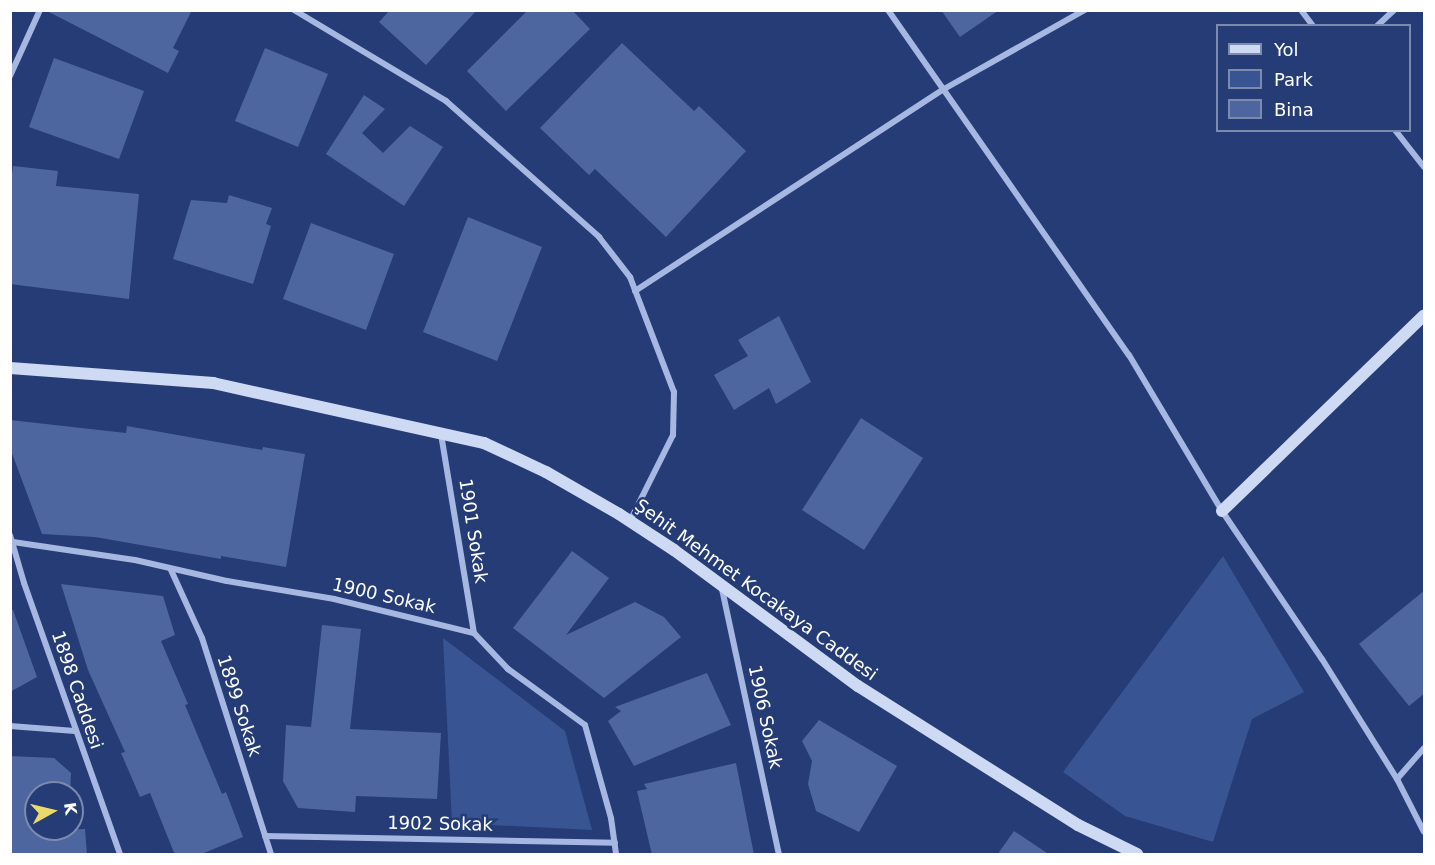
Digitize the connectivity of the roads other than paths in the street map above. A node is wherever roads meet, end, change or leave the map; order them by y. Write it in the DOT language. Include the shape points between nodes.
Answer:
graph roads {
  1 [pos="40,10"];
  2 [pos="294,10"];
  3 [pos="888,10"];
  4 [pos="1085,10"];
  5 [pos="1301,10"];
  6 [pos="1394,10"];
  7 [pos="1312,24"];
  8 [pos="1379,24"];
  9 [pos="10,76"];
  10 [pos="944,89"];
  11 [pos="1397,132"];
  12 [pos="1425,167"];
  13 [pos="635,291"];
  14 [pos="1425,315"];
  15 [pos="10,368"];
  16 [pos="441,434"];
  17 [pos="1222,511"];
  18 [pos="630,521"];
  19 [pos="10,535"];
  20 [pos="13,543"];
  21 [pos="171,570"];
  22 [pos="722,585"];
  23 [pos="474,633"];
  24 [pos="10,726"];
  25 [pos="75,731"];
  26 [pos="1425,748"];
  27 [pos="1397,779"];
  28 [pos="1425,832"];
  29 [pos="265,836"];
  30 [pos="615,843"];
  31 [pos="1121,850"];
  32 [pos="120,855"];
  33 [pos="271,855"];
  34 [pos="616,855"];
  35 [pos="779,855"];
  36 [pos="1137,855"];
  1 -- 9 [label="street"];
  2 -- 13 [label="street" via="446,101 599,237 630,277"];
  3 -- 10 [label="street"];
  4 -- 10 [label="street"];
  5 -- 7 [label="street"];
  6 -- 8 [label="street"];
  10 -- 13 [label="street"];
  10 -- 17 [label="street" via="1129,355"];
  11 -- 12 [label="street"];
  13 -- 18 [label="street" via="674,392 673,435"];
  14 -- 17 [label="street"];
  15 -- 16 [label="street, Şehit Mehmet Kocakaya Caddesi" via="213,383"];
  16 -- 18 [label="street, Şehit Mehmet Kocakaya Caddesi" via="484,443 546,472"];
  16 -- 23 [label="street, 1901 Sokak"];
  17 -- 27 [label="street" via="1322,658"];
  18 -- 22 [label="street, Şehit Mehmet Kocakaya Caddesi"];
  19 -- 20 [label="street, 1898 Caddesi"];
  20 -- 21 [label="street, 1900 Sokak" via="135,560"];
  20 -- 25 [label="street, 1898 Caddesi"];
  21 -- 23 [label="street, 1900 Sokak" via="334,599"];
  21 -- 29 [label="street, 1899 Sokak" via="202,638"];
  22 -- 31 [label="street, Şehit Mehmet Kocakaya Caddesi" via="858,686"];
  22 -- 35 [label="street, 1906 Sokak"];
  23 -- 30 [label="street" via="508,669 585,725"];
  24 -- 25 [label="street"];
  25 -- 32 [label="street, 1898 Caddesi"];
  26 -- 27 [label="street"];
  27 -- 28 [label="street"];
  29 -- 30 [label="street, 1902 Sokak"];
  29 -- 33 [label="street, 1899 Sokak"];
  30 -- 34 [label="street"];
  31 -- 36 [label="street, Şehit Mehmet Kocakaya Caddesi"];
}
